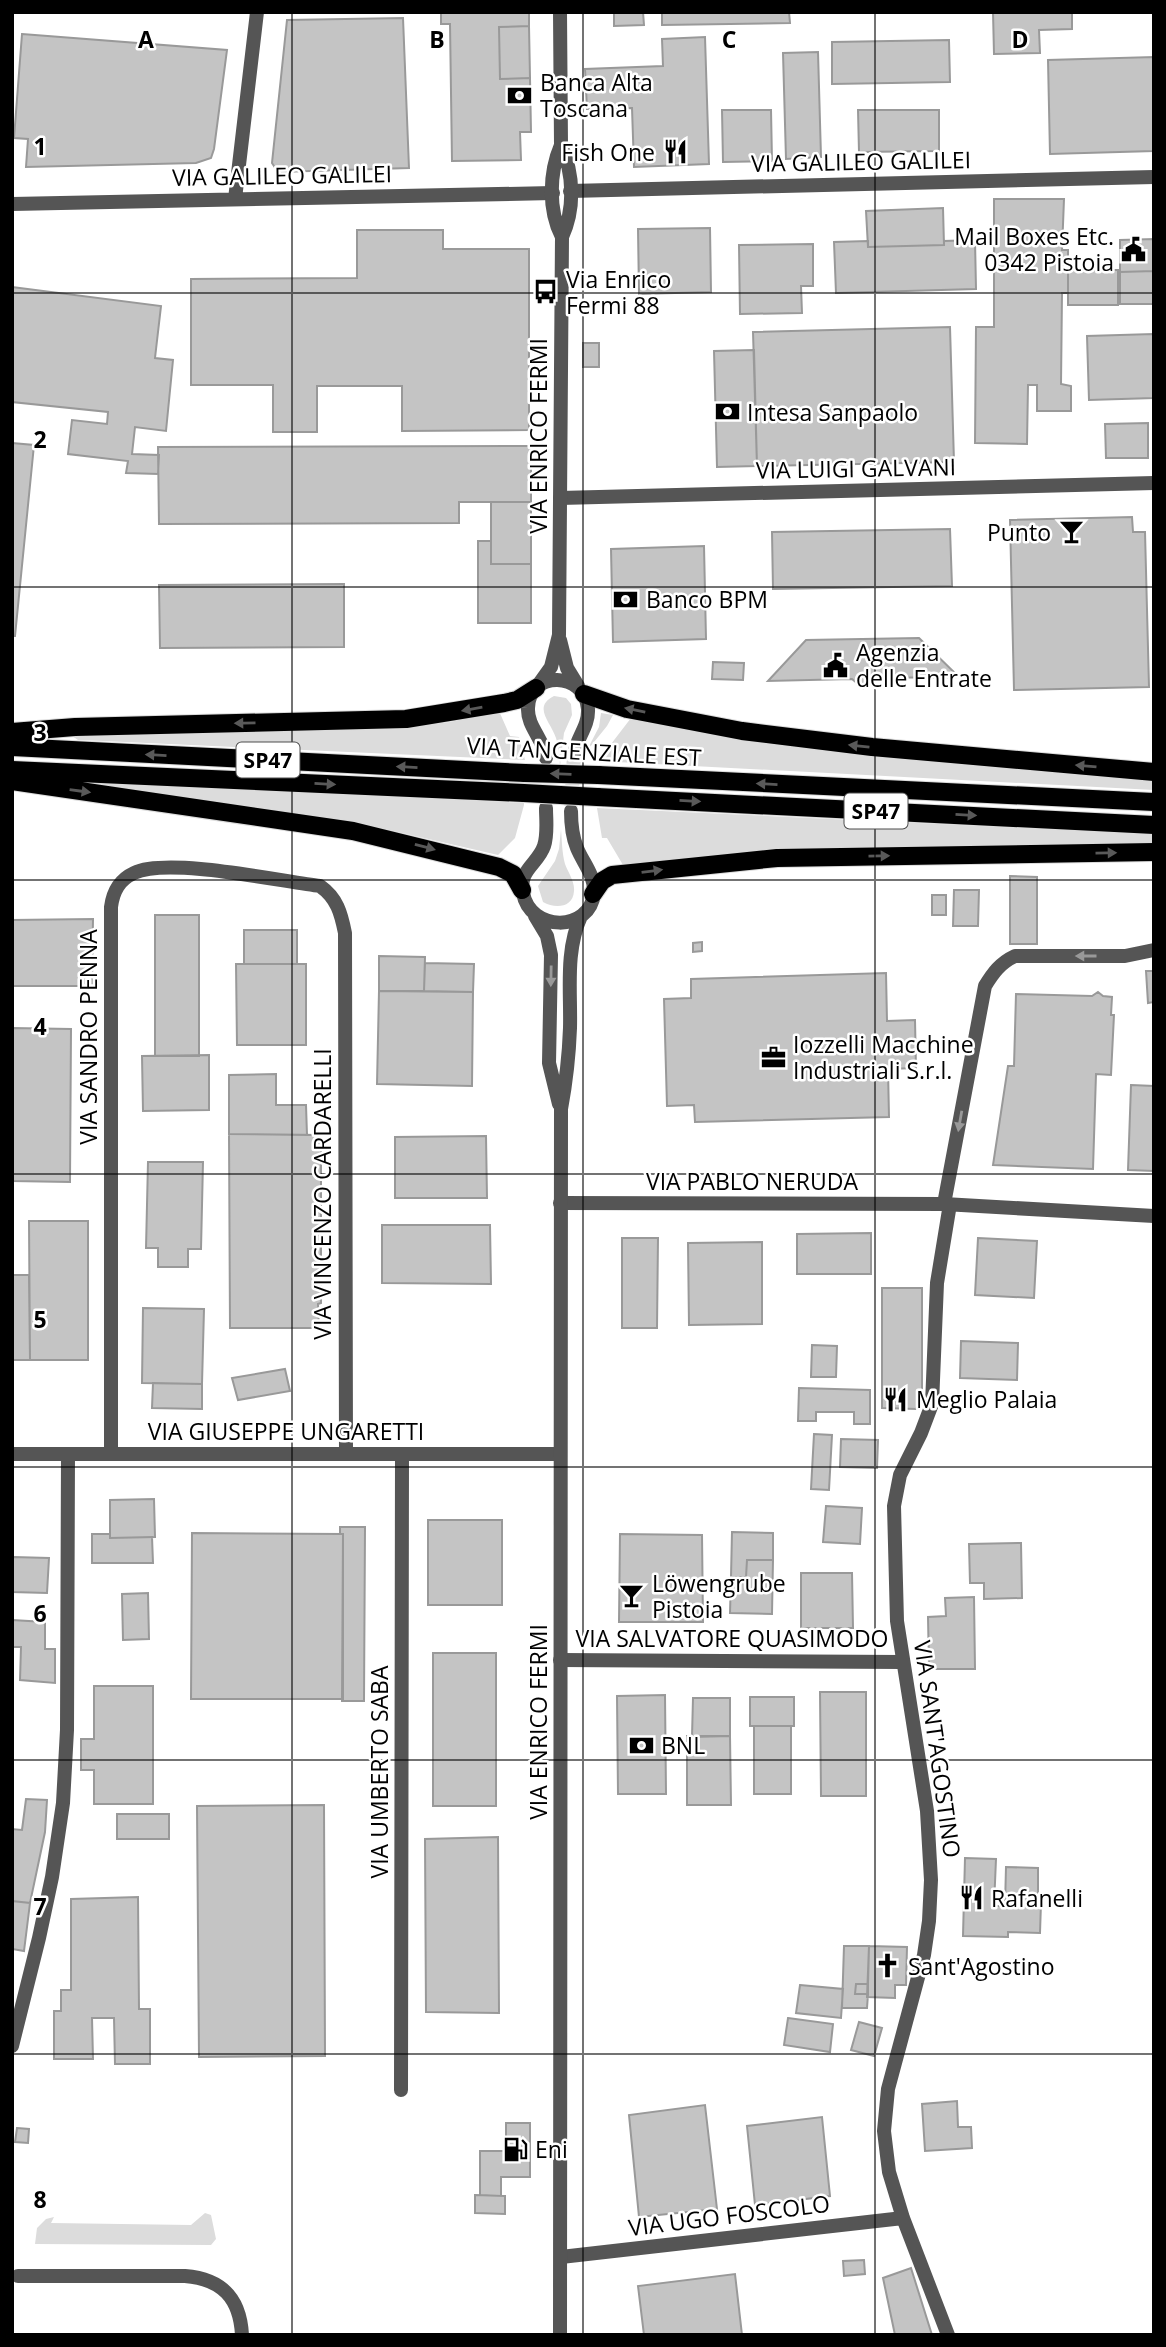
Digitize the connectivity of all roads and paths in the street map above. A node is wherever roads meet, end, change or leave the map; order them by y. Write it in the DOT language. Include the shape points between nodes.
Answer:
graph roads {
  1 [pos="257,12"];
  2 [pos="560,12"];
  3 [pos="561,145"];
  4 [pos="1154,177"];
  5 [pos="570,191"];
  6 [pos="553,193"];
  7 [pos="235,199"];
  8 [pos="12,204"];
  9 [pos="562,237"];
  10 [pos="1154,483"];
  11 [pos="560,498"];
  12 [pos="559,635"];
  13 [pos="536,688"];
  14 [pos="581,690"];
  15 [pos="12,732"];
  16 [pos="12,747"];
  17 [pos="574,755"];
  18 [pos="546,758"];
  19 [pos="12,771"];
  20 [pos="1154,772"];
  21 [pos="12,781"];
  22 [pos="1154,802"];
  23 [pos="546,808"];
  24 [pos="571,811"];
  25 [pos="1154,825"];
  26 [pos="1154,852"];
  27 [pos="522,890"];
  28 [pos="593,894"];
  29 [pos="533,913"];
  30 [pos="581,916"];
  31 [pos="345,933"];
  32 [pos="1154,950"];
  33 [pos="561,1109"];
  34 [pos="561,1203"];
  35 [pos="947,1204"];
  36 [pos="1154,1216"];
  37 [pos="12,1454"];
  38 [pos="68,1454"];
  39 [pos="111,1454"];
  40 [pos="346,1454"];
  41 [pos="402,1454"];
  42 [pos="560,1454"];
  43 [pos="560,1660"];
  44 [pos="903,1662"];
  45 [pos="12,2046"];
  46 [pos="401,2090"];
  47 [pos="903,2218"];
  48 [pos="561,2258"];
  49 [pos="18,2276"];
  50 [pos="242,2335"];
  51 [pos="560,2335"];
  52 [pos="948,2335"];
  1 -- 7 [label="street"];
  2 -- 3 [label="street, VIA ENRICO FERMI"];
  3 -- 5 [label="street, VIA ENRICO FERMI" via="569,164"];
  3 -- 6 [label="street, VIA ENRICO FERMI" via="553,164"];
  4 -- 5 [label="street, VIA GALILEO GALILEI"];
  5 -- 9 [label="street, VIA ENRICO FERMI" via="570,219"];
  6 -- 7 [label="street, VIA GALILEO GALILEI"];
  6 -- 9 [label="street, VIA ENRICO FERMI" via="553,221"];
  7 -- 8 [label="street, VIA GALILEO GALILEI"];
  9 -- 11 [label="street, VIA ENRICO FERMI"];
  10 -- 11 [label="street, VIA LUIGI GALVANI"];
  11 -- 12 [label="street, VIA ENRICO FERMI"];
  12 -- 13 [label="street, VIA ENRICO FERMI" via="551,667"];
  12 -- 14 [label="street, VIA ENRICO FERMI" via="567,668"];
  13 -- 14 [label="street" via="557,680"];
  13 -- 15 [label="main road, one-way" via="504,704 406,719"];
  13 -- 18 [label="street, VIA ENRICO FERMI" via="527,711"];
  14 -- 17 [label="street, VIA ENRICO FERMI" via="588,718"];
  20 -- 14 [label="main road, one-way" via="754,733 627,709"];
  22 -- 16 [label="main road, VIA TANGENZIALE EST / SP47, one-way, bridge"];
  19 -- 25 [label="main road, VIA TANGENZIALE EST / SP47, one-way, bridge"];
  21 -- 27 [label="main road, one-way" via="379,836 499,867 513,874"];
  23 -- 27 [label="street" via="544,848 525,871"];
  24 -- 28 [label="street" via="573,835 592,878"];
  28 -- 26 [label="main road, one-way" via="601,881 612,876 746,860"];
  27 -- 29 [label="street, VIA ENRICO FERMI"];
  28 -- 30 [label="street, VIA ENRICO FERMI"];
  29 -- 30 [label="street" via="557,923"];
  29 -- 33 [label="street, VIA ENRICO FERMI, one-way" via="547,936 551,955 549,1063"];
  30 -- 33 [label="street, VIA ENRICO FERMI" via="571,951 569,1062"];
  31 -- 39 [label="street, VIA SANDRO PENNA" via="334,898 320,886 161,867 133,873 113,893"];
  31 -- 40 [label="street, VIA VINCENZO CARDARELLI"];
  32 -- 35 [label="street, VIA SANT'AGOSTINO, one-way" via="1125,956 1015,956 992,974 985,986"];
  33 -- 34 [label="street, VIA ENRICO FERMI"];
  34 -- 35 [label="street, VIA PABLO NERUDA"];
  34 -- 42 [label="street, VIA ENRICO FERMI"];
  35 -- 36 [label="street, VIA PABLO NERUDA"];
  35 -- 44 [label="street, VIA SANT'AGOSTINO" via="937,1283 932,1404 900,1475 894,1506"];
  37 -- 38 [label="street, VIA GIUSEPPE UNGARETTI"];
  38 -- 39 [label="street, VIA GIUSEPPE UNGARETTI"];
  38 -- 45 [label="street" via="67,1730 62,1803 49,1889"];
  39 -- 40 [label="street, VIA GIUSEPPE UNGARETTI"];
  40 -- 41 [label="street, VIA GIUSEPPE UNGARETTI"];
  41 -- 42 [label="street, VIA GIUSEPPE UNGARETTI"];
  41 -- 46 [label="street, VIA UMBERTO SABA"];
  42 -- 43 [label="street, VIA ENRICO FERMI"];
  43 -- 44 [label="street, VIA SALVATORE QUASIMODO"];
  43 -- 48 [label="street, VIA ENRICO FERMI"];
  44 -- 47 [label="street, VIA SANT'AGOSTINO" via="925,1799 931,1880 924,1955 885,2110 885,2149"];
  47 -- 48 [label="street, VIA UGO FOSCOLO"];
  47 -- 52 [label="street, VIA SANT'AGOSTINO"];
  48 -- 51 [label="street, VIA ENRICO FERMI"];
  49 -- 50 [label="street" via="185,2276 207,2280 232,2298"];
}
